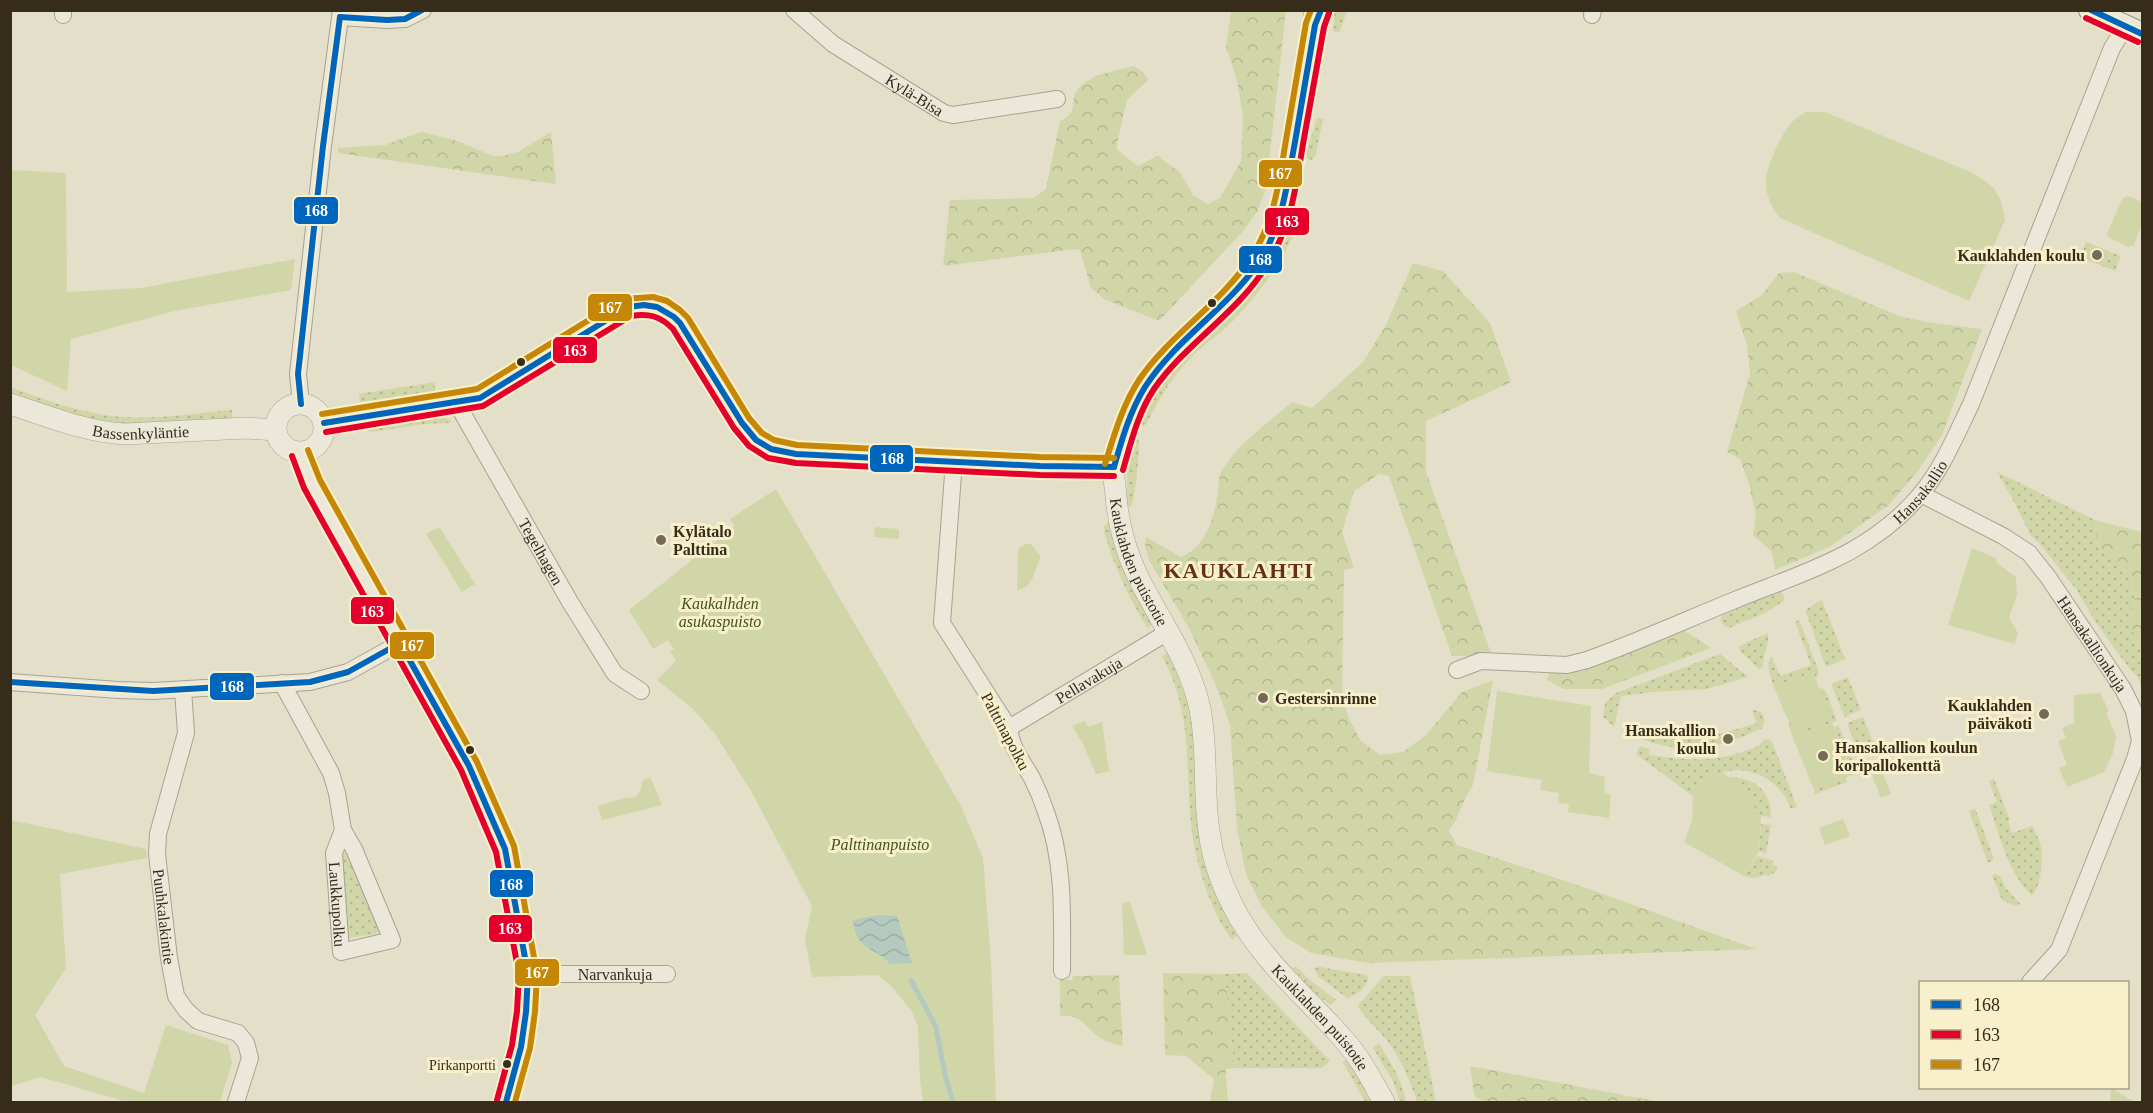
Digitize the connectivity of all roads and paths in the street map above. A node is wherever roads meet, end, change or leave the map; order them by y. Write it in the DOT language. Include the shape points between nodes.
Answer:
graph roads {
  1 [pos="423,10"];
  2 [pos="794,10"];
  3 [pos="2090,10"];
  4 [pos="340,14"];
  5 [pos="1316,15"];
  6 [pos="2134,31"];
  7 [pos="1057,99"];
  8 [pos="456,402"];
  9 [pos="10,404"];
  10 [pos="301,404"];
  11 [pos="324,423"];
  12 [pos="276,430"];
  13 [pos="300,453"];
  14 [pos="954,461"];
  15 [pos="1114,467"];
  16 [pos="1921,494"];
  17 [pos="1168,632"];
  18 [pos="400,643"];
  19 [pos="1457,670"];
  20 [pos="10,682"];
  21 [pos="282,683"];
  22 [pos="183,690"];
  23 [pos="641,691"];
  24 [pos="1009,728"];
  25 [pos="2141,741"];
  26 [pos="343,830"];
  27 [pos="1062,972"];
  28 [pos="528,974"];
  29 [pos="667,974"];
  30 [pos="2031,981"];
  31 [pos="1381,1099"];
  32 [pos="236,1102"];
  33 [pos="506,1102"];
  1 -- 4 [label="street" via="405,19 387,20"];
  2 -- 7 [label="street, Kylä-Bisa" via="833,44 944,112 991,110"];
  3 -- 6 [label="main road"];
  4 -- 10 [label="street" via="299,356"];
  5 -- 15 [label="street, Kauklahden puistotie" via="1288,187 1270,243 1234,295 1152,377 1133,412"];
  6 -- 16 [label="street, Hansakallio" via="2112,48 1971,404"];
  8 -- 11 [label="street"];
  8 -- 14 [label="street" via="480,398 628,307 641,305 668,310 680,323 742,423 756,440 771,449 796,454"];
  8 -- 23 [label="street, Tegelhagen" via="615,674"];
  9 -- 12 [label="street, Bassenkyläntie" via="106,433"];
  10 -- 11 [label="street" via="315,409"];
  10 -- 12 [label="street" via="292,405 279,415"];
  11 -- 13 [label="street" via="321,440 309,451"];
  12 -- 13 [label="street" via="282,445"];
  13 -- 18 [label="street" via="312,484"];
  14 -- 15 [label="street"];
  14 -- 24 [label="street, Palttinapolku" via="942,623"];
  15 -- 17 [label="street, Kauklahden puistotie" via="1118,515 1127,549"];
  16 -- 19 [label="street, Hansakallio" via="1877,535 1831,563 1610,652 1567,665 1481,661"];
  16 -- 25 [label="street, Hansakallionkuja" via="2029,553 2123,689 2134,711"];
  17 -- 24 [label="street, Pellavakuja"];
  17 -- 31 [label="street, Kauklahden puistotie" via="1194,686 1200,709 1209,830 1233,908 1271,964 1346,1041"];
  18 -- 21 [label="street" via="348,672 310,682"];
  18 -- 28 [label="street" via="469,766 505,849"];
  20 -- 22 [label="street" via="118,690"];
  21 -- 22 [label="street"];
  21 -- 26 [label="street, Laukkupolku" via="331,773"];
  22 -- 32 [label="street, Puuhkalakintie" via="186,733 158,834 160,895 176,996 198,1021 238,1033 246,1043 250,1058"];
  24 -- 27 [label="street, Palttinapolku" via="1010,741 1033,780 1056,844 1062,884"];
  25 -- 30 [label="street, Hansakallionkuja" via="2059,950"];
  26 -- 26 [label="street, Laukkupolku" via="392,940 341,952 334,853"];
  28 -- 29 [label="street, Narvankuja"];
  28 -- 33 [label="street" via="521,1047"];
}
